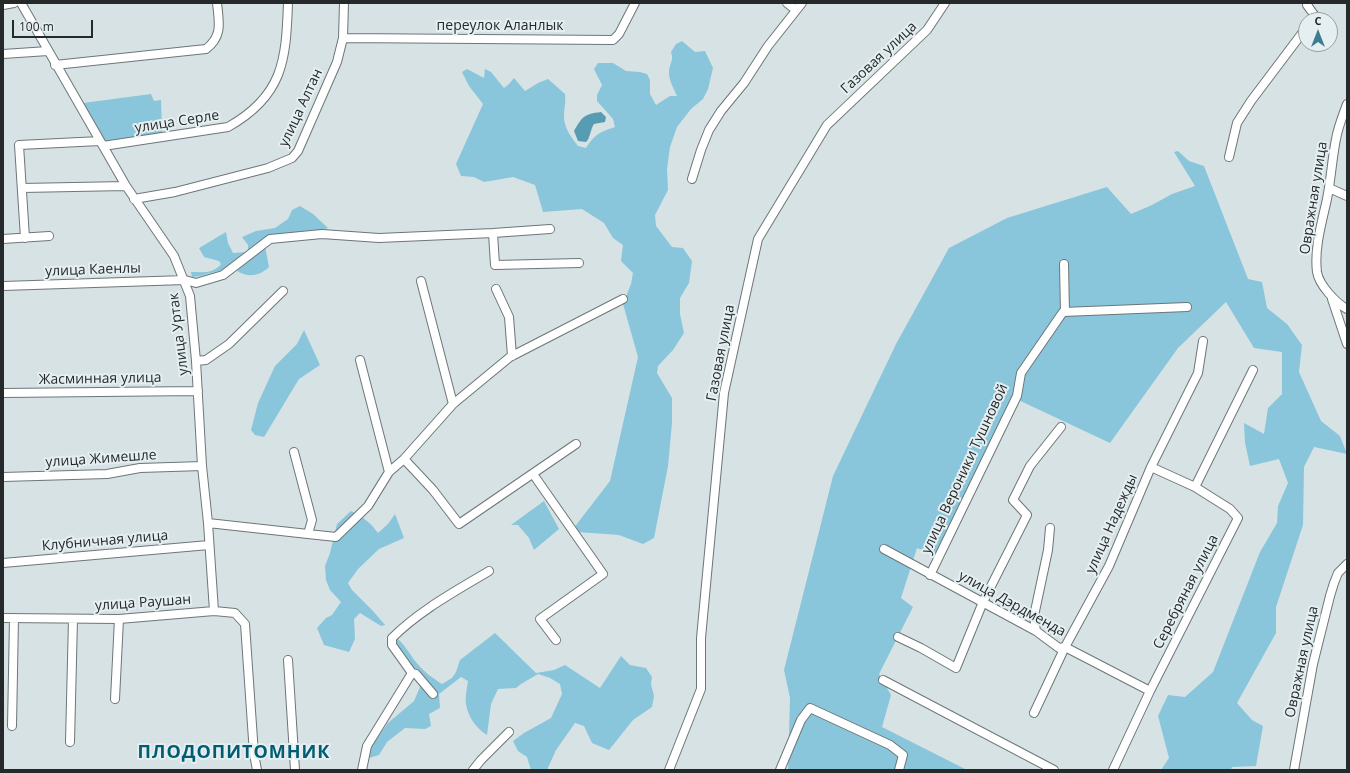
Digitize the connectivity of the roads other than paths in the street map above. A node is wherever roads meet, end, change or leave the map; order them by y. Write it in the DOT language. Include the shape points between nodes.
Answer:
graph roads {
  1 [pos="14,3"];
  2 [pos="21,3"];
  3 [pos="217,3"];
  4 [pos="288,3"];
  5 [pos="344,3"];
  6 [pos="635,3"];
  7 [pos="787,3"];
  8 [pos="802,3"];
  9 [pos="945,3"];
  10 [pos="1308,3"];
  11 [pos="3,5"];
  12 [pos="796,10"];
  13 [pos="1312,12"];
  14 [pos="343,38"];
  15 [pos="1298,38"];
  16 [pos="48,51"];
  17 [pos="3,54"];
  18 [pos="56,65"];
  19 [pos="1347,104"];
  20 [pos="101,143"];
  21 [pos="1229,157"];
  22 [pos="692,179"];
  23 [pos="126,186"];
  24 [pos="22,188"];
  25 [pos="1329,188"];
  26 [pos="1347,196"];
  27 [pos="134,199"];
  28 [pos="550,229"];
  29 [pos="493,233"];
  30 [pos="49,236"];
  31 [pos="25,238"];
  32 [pos="3,239"];
  33 [pos="579,263"];
  34 [pos="1064,264"];
  35 [pos="184,280"];
  36 [pos="420,281"];
  37 [pos="3,286"];
  38 [pos="496,289"];
  39 [pos="283,291"];
  40 [pos="623,299"];
  41 [pos="1332,299"];
  42 [pos="1187,307"];
  43 [pos="1347,309"];
  44 [pos="1065,312"];
  45 [pos="1203,341"];
  46 [pos="1347,344"];
  47 [pos="512,356"];
  48 [pos="360,360"];
  49 [pos="196,361"];
  50 [pos="1253,370"];
  51 [pos="198,391"];
  52 [pos="3,394"];
  53 [pos="453,404"];
  54 [pos="1061,427"];
  55 [pos="576,444"];
  56 [pos="294,452"];
  57 [pos="404,459"];
  58 [pos="202,466"];
  59 [pos="1151,467"];
  60 [pos="388,472"];
  61 [pos="533,474"];
  62 [pos="3,477"];
  63 [pos="1195,487"];
  64 [pos="208,523"];
  65 [pos="1050,528"];
  66 [pos="308,534"];
  67 [pos="209,545"];
  68 [pos="884,549"];
  69 [pos="3,563"];
  70 [pos="1347,564"];
  71 [pos="489,570"];
  72 [pos="930,575"];
  73 [pos="983,602"];
  74 [pos="214,611"];
  75 [pos="3,618"];
  76 [pos="14,618"];
  77 [pos="73,619"];
  78 [pos="119,619"];
  79 [pos="1036,631"];
  80 [pos="898,637"];
  81 [pos="556,640"];
  82 [pos="1065,647"];
  83 [pos="288,660"];
  84 [pos="412,673"];
  85 [pos="883,680"];
  86 [pos="1150,690"];
  87 [pos="433,694"];
  88 [pos="115,699"];
  89 [pos="1034,713"];
  90 [pos="12,726"];
  91 [pos="509,732"];
  92 [pos="70,742"];
  93 [pos="257,770"];
  94 [pos="295,770"];
  95 [pos="362,770"];
  96 [pos="472,770"];
  97 [pos="669,770"];
  98 [pos="780,770"];
  99 [pos="899,770"];
  100 [pos="1054,770"];
  101 [pos="1113,770"];
  102 [pos="1294,770"];
  1 -- 11 [label="street"];
  2 -- 16 [label="street, улица Уртак"];
  3 -- 18 [label="street" via="218,33 216,40 206,49"];
  4 -- 20 [label="street, улица Серле" via="287,38 282,65 274,85 246,116 228,127"];
  5 -- 14 [label="street, улица Алтан"];
  6 -- 14 [label="street, переулок Аланлык" via="618,37 613,40"];
  7 -- 12 [label="street"];
  8 -- 12 [label="street"];
  9 -- 97 [label="street, Газовая улица" via="927,30 827,125 758,239 724,393 701,638 701,689"];
  10 -- 13 [label="street"];
  12 -- 22 [label="street" via="709,130"];
  14 -- 27 [label="street, улица Алтан" via="337,62 298,151 292,158 254,172 175,192"];
  15 -- 21 [label="street" via="1251,100 1237,124"];
  16 -- 17 [label="street"];
  16 -- 18 [label="street, улица Уртак"];
  18 -- 20 [label="street, улица Уртак"];
  19 -- 25 [label="street, Овражная улица" via="1336,138"];
  20 -- 23 [label="street, улица Уртак"];
  20 -- 24 [label="street, улица Серле" via="19,145"];
  23 -- 24 [label="street"];
  23 -- 27 [label="street, улица Уртак"];
  24 -- 31 [label="street"];
  25 -- 26 [label="street"];
  25 -- 41 [label="street, Овражная улица" via="1317,249 1317,273"];
  27 -- 35 [label="street, улица Уртак" via="174,256"];
  28 -- 29 [label="street, улица Каенлы"];
  29 -- 33 [label="street" via="495,265"];
  29 -- 35 [label="street, улица Каенлы" via="379,238 322,234 270,239 222,275 196,283"];
  30 -- 31 [label="street"];
  31 -- 32 [label="street"];
  34 -- 44 [label="street"];
  35 -- 37 [label="street, улица Каенлы"];
  35 -- 49 [label="street, улица Уртак" via="190,296"];
  36 -- 53 [label="street"];
  38 -- 47 [label="street" via="509,317"];
  39 -- 49 [label="street" via="229,344 206,360"];
  40 -- 47 [label="street"];
  41 -- 43 [label="street, Овражная улица"];
  41 -- 46 [label="street"];
  42 -- 44 [label="street"];
  44 -- 72 [label="street, улица Вероники Тушновой" via="1021,373 1017,396"];
  45 -- 59 [label="street, улица Надежды" via="1198,373"];
  47 -- 53 [label="street"];
  48 -- 60 [label="street"];
  49 -- 51 [label="street, улица Уртак"];
  50 -- 63 [label="street"];
  51 -- 52 [label="street, Жасминная улица"];
  51 -- 58 [label="street, улица Уртак"];
  53 -- 57 [label="street"];
  54 -- 73 [label="street" via="1030,466 1013,500 1027,515"];
  55 -- 61 [label="street"];
  56 -- 66 [label="street" via="312,520"];
  57 -- 60 [label="street"];
  57 -- 61 [label="street" via="434,490 459,524"];
  58 -- 62 [label="street, улица Жимешле" via="140,468 107,474"];
  58 -- 64 [label="street, улица Уртак"];
  59 -- 63 [label="street, Серебряная улица"];
  59 -- 82 [label="street, улица Надежды" via="1109,566"];
  60 -- 66 [label="street" via="368,506 336,537"];
  61 -- 81 [label="street" via="603,574 540,618"];
  63 -- 86 [label="street, Серебряная улица" via="1230,509 1238,518"];
  64 -- 66 [label="street"];
  64 -- 67 [label="street, улица Уртак"];
  65 -- 79 [label="street" via="1034,616"];
  67 -- 69 [label="street, Клубничная улица"];
  67 -- 74 [label="street, улица Уртак"];
  68 -- 72 [label="street, улица Дэрдменда"];
  70 -- 102 [label="street, Овражная улица" via="1338,572 1334,583 1313,664"];
  71 -- 84 [label="street" via="431,606 392,638 392,645"];
  72 -- 73 [label="street, улица Дэрдменда"];
  73 -- 79 [label="street, улица Дэрдменда"];
  73 -- 80 [label="street" via="956,668"];
  74 -- 78 [label="street, улица Раушан"];
  74 -- 93 [label="street, улица Раушан" via="235,613 245,624"];
  75 -- 76 [label="street, улица Раушан"];
  76 -- 77 [label="street, улица Раушан"];
  76 -- 90 [label="street"];
  77 -- 78 [label="street, улица Раушан"];
  77 -- 92 [label="street"];
  78 -- 88 [label="street"];
  79 -- 82 [label="street, улица Дэрдменда" via="1059,648"];
  82 -- 86 [label="street, улица Дэрдменда"];
  82 -- 89 [label="street, улица Надежды"];
  83 -- 94 [label="street"];
  84 -- 87 [label="street" via="416,674"];
  84 -- 95 [label="street" via="367,746"];
  85 -- 100 [label="street"];
  86 -- 101 [label="street, Серебряная улица"];
  91 -- 96 [label="street"];
  98 -- 99 [label="street" via="801,720 810,708 890,745 903,755"];
}
